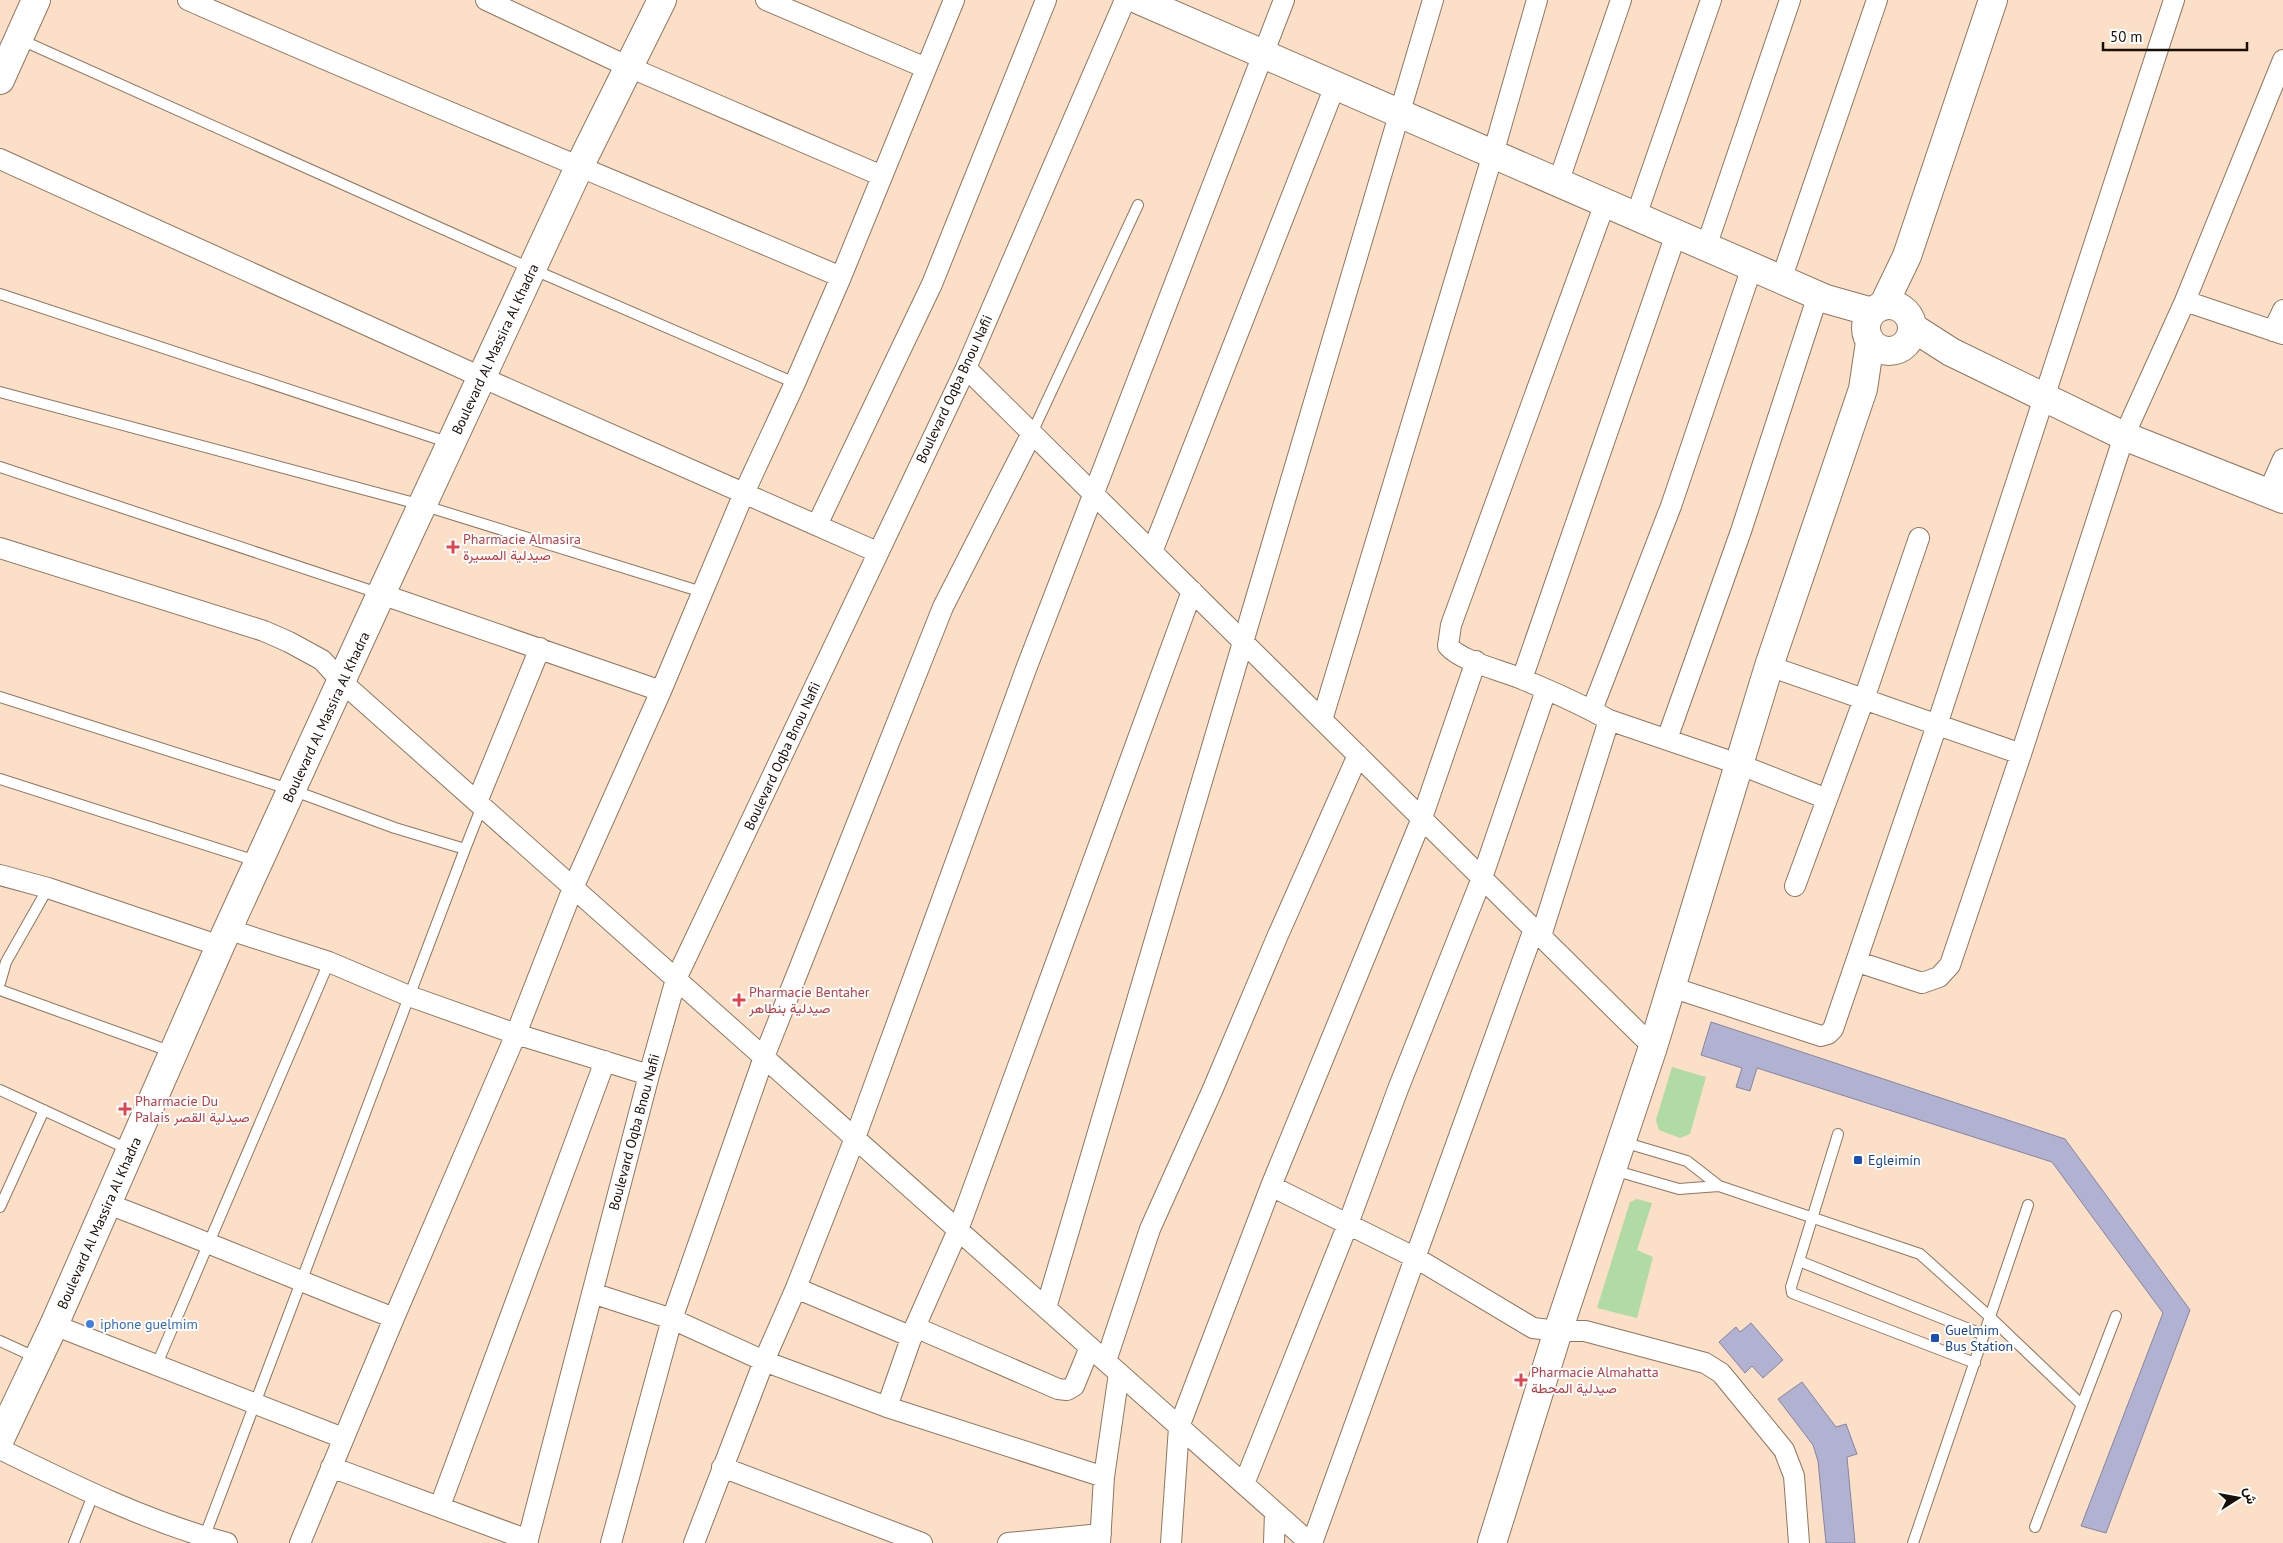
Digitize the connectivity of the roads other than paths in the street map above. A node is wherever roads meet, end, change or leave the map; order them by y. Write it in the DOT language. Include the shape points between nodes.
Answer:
graph roads {
  1 [pos="36,0"];
  2 [pos="188,0"];
  3 [pos="486,0"];
  4 [pos="662,0"];
  5 [pos="766,0"];
  6 [pos="954,0"];
  7 [pos="1046,0"];
  8 [pos="1125,0"];
  9 [pos="1139,0"];
  10 [pos="1284,0"];
  11 [pos="1433,0"];
  12 [pos="1537,0"];
  13 [pos="1622,0"];
  14 [pos="1712,0"];
  15 [pos="1790,0"];
  16 [pos="1877,0"];
  17 [pos="1993,0"];
  18 [pos="2174,0"];
  19 [pos="18,39"];
  20 [pos="1263,54"];
  21 [pos="2283,60"];
  22 [pos="630,67"];
  23 [pos="926,68"];
  24 [pos="0,80"];
  25 [pos="1335,86"];
  26 [pos="1399,113"];
  27 [pos="1493,154"];
  28 [pos="0,160"];
  29 [pos="580,165"];
  30 [pos="882,176"];
  31 [pos="1558,183"];
  32 [pos="1605,203"];
  33 [pos="1138,205"];
  34 [pos="1636,216"];
  35 [pos="1676,234"];
  36 [pos="1706,247"];
  37 [pos="1752,267"];
  38 [pos="532,269"];
  39 [pos="841,277"];
  40 [pos="1781,280"];
  41 [pos="0,294"];
  42 [pos="1822,297"];
  43 [pos="2185,301"];
  44 [pos="2283,310"];
  45 [pos="1887,328"];
  46 [pos="2278,332"];
  47 [pos="966,368"];
  48 [pos="482,377"];
  49 [pos="795,383"];
  50 [pos="0,392"];
  51 [pos="2044,398"];
  52 [pos="1032,433"];
  53 [pos="2124,436"];
  54 [pos="451,443"];
  55 [pos="2283,459"];
  56 [pos="0,467"];
  57 [pos="744,493"];
  58 [pos="1095,495"];
  59 [pos="2276,496"];
  60 [pos="422,505"];
  61 [pos="818,525"];
  62 [pos="1919,538"];
  63 [pos="0,548"];
  64 [pos="877,552"];
  65 [pos="1152,552"];
  66 [pos="702,592"];
  67 [pos="1192,592"];
  68 [pos="382,594"];
  69 [pos="1244,642"];
  70 [pos="540,648"];
  71 [pos="1476,661"];
  72 [pos="1769,666"];
  73 [pos="1522,679"];
  74 [pos="342,682"];
  75 [pos="1546,690"];
  76 [pos="660,692"];
  77 [pos="0,697"];
  78 [pos="1864,699"];
  79 [pos="1600,715"];
  80 [pos="1322,720"];
  81 [pos="1937,725"];
  82 [pos="1667,739"];
  83 [pos="2021,754"];
  84 [pos="1358,755"];
  85 [pos="1738,764"];
  86 [pos="0,779"];
  87 [pos="292,790"];
  88 [pos="1827,799"];
  89 [pos="480,804"];
  90 [pos="1422,818"];
  91 [pos="465,849"];
  92 [pos="260,862"];
  93 [pos="0,875"];
  94 [pos="1482,878"];
  95 [pos="1795,886"];
  96 [pos="48,888"];
  97 [pos="573,888"];
  98 [pos="1537,933"];
  99 [pos="224,938"];
  100 [pos="3,960"];
  101 [pos="329,962"];
  102 [pos="1858,962"];
  103 [pos="676,979"];
  104 [pos="0,983"];
  105 [pos="1671,987"];
  106 [pos="0,990"];
  107 [pos="409,996"];
  108 [pos="516,1034"];
  109 [pos="1653,1047"];
  110 [pos="173,1052"];
  111 [pos="764,1058"];
  112 [pos="605,1061"];
  113 [pos="649,1075"];
  114 [pos="0,1090"];
  115 [pos="44,1110"];
  116 [pos="1838,1134"];
  117 [pos="855,1138"];
  118 [pos="1622,1141"];
  119 [pos="131,1150"];
  120 [pos="1612,1169"];
  121 [pos="1271,1186"];
  122 [pos="1718,1186"];
  123 [pos="108,1204"];
  124 [pos="2028,1205"];
  125 [pos="0,1207"];
  126 [pos="1812,1218"];
  127 [pos="1348,1224"];
  128 [pos="958,1230"];
  129 [pos="209,1242"];
  130 [pos="1416,1258"];
  131 [pos="1799,1261"];
  132 [pos="301,1282"];
  133 [pos="796,1288"];
  134 [pos="592,1293"];
  135 [pos="1046,1308"];
  136 [pos="2116,1316"];
  137 [pos="1990,1317"];
  138 [pos="394,1318"];
  139 [pos="672,1319"];
  140 [pos="54,1325"];
  141 [pos="1558,1331"];
  142 [pos="914,1332"];
  143 [pos="1984,1335"];
  144 [pos="0,1341"];
  145 [pos="1090,1347"];
  146 [pos="38,1358"];
  147 [pos="764,1361"];
  148 [pos="1975,1362"];
  149 [pos="157,1364"];
  150 [pos="1112,1367"];
  151 [pos="256,1404"];
  152 [pos="2082,1405"];
  153 [pos="887,1407"];
  154 [pos="1179,1427"];
  155 [pos="343,1438"];
  156 [pos="0,1439"];
  157 [pos="0,1449"];
  158 [pos="331,1467"];
  159 [pos="722,1467"];
  160 [pos="1104,1478"];
  161 [pos="1244,1484"];
  162 [pos="93,1495"];
  163 [pos="440,1506"];
  164 [pos="1275,1512"];
  165 [pos="2035,1527"];
  166 [pos="1100,1539"];
  167 [pos="203,1540"];
  168 [pos="528,1542"];
  169 [pos="74,1543"];
  170 [pos="227,1543"];
  171 [pos="300,1543"];
  172 [pos="611,1543"];
  173 [pos="694,1543"];
  174 [pos="922,1543"];
  175 [pos="1008,1543"];
  176 [pos="1171,1543"];
  177 [pos="1274,1543"];
  178 [pos="1311,1543"];
  179 [pos="1492,1543"];
  180 [pos="1799,1543"];
  181 [pos="1914,1543"];
  1 -- 19 [label="street"];
  2 -- 29 [label="street"];
  3 -- 22 [label="street"];
  4 -- 22 [label="street, Boulevard Al Massira Al Khadra"];
  5 -- 23 [label="street"];
  6 -- 23 [label="street"];
  7 -- 61 [label="street" via="932,284"];
  8 -- 47 [label="street, Boulevard Oqba Bnou Nafii"];
  9 -- 20 [label="street"];
  10 -- 20 [label="street"];
  11 -- 26 [label="street"];
  12 -- 27 [label="street"];
  13 -- 31 [label="street"];
  14 -- 34 [label="street"];
  15 -- 36 [label="street"];
  16 -- 40 [label="street"];
  17 -- 45 [label="street" via="1907,256"];
  18 -- 51 [label="street"];
  19 -- 24 [label="street"];
  19 -- 38 [label="lane"];
  20 -- 25 [label="street"];
  20 -- 58 [label="street"];
  21 -- 43 [label="street"];
  22 -- 29 [label="street, Boulevard Al Massira Al Khadra"];
  22 -- 30 [label="street"];
  23 -- 30 [label="street"];
  25 -- 26 [label="street"];
  25 -- 65 [label="street"];
  26 -- 27 [label="street"];
  26 -- 69 [label="street"];
  27 -- 31 [label="street"];
  27 -- 80 [label="street"];
  28 -- 48 [label="street"];
  29 -- 38 [label="street, Boulevard Al Massira Al Khadra"];
  29 -- 39 [label="street"];
  30 -- 39 [label="street"];
  31 -- 32 [label="street"];
  32 -- 34 [label="street"];
  32 -- 71 [label="street" via="1451,625 1448,646"];
  33 -- 52 [label="lane"];
  34 -- 35 [label="street"];
  35 -- 36 [label="street"];
  35 -- 73 [label="street"];
  36 -- 37 [label="street"];
  37 -- 40 [label="street"];
  37 -- 79 [label="street"];
  38 -- 48 [label="street, Boulevard Al Massira Al Khadra"];
  38 -- 49 [label="lane"];
  39 -- 49 [label="street"];
  40 -- 42 [label="street"];
  41 -- 54 [label="lane"];
  42 -- 45 [label="street"];
  42 -- 82 [label="street"];
  43 -- 46 [label="street"];
  43 -- 53 [label="street"];
  44 -- 46 [label="street"];
  45 -- 51 [label="street" via="1951,352"];
  45 -- 72 [label="street" via="1863,389"];
  47 -- 52 [label="street"];
  47 -- 64 [label="street, Boulevard Oqba Bnou Nafii"];
  48 -- 54 [label="street, Boulevard Al Massira Al Khadra"];
  48 -- 57 [label="street"];
  49 -- 57 [label="street"];
  50 -- 60 [label="lane"];
  51 -- 53 [label="street"];
  51 -- 81 [label="street"];
  52 -- 58 [label="street"];
  52 -- 111 [label="street" via="943,607"];
  53 -- 59 [label="street"];
  53 -- 83 [label="street"];
  54 -- 60 [label="street, Boulevard Al Massira Al Khadra"];
  55 -- 59 [label="street"];
  56 -- 68 [label="lane"];
  57 -- 61 [label="street"];
  57 -- 66 [label="street"];
  58 -- 65 [label="street"];
  58 -- 117 [label="street" via="990,766"];
  60 -- 66 [label="lane"];
  60 -- 68 [label="street, Boulevard Al Massira Al Khadra"];
  61 -- 64 [label="street"];
  62 -- 78 [label="street"];
  63 -- 74 [label="street" via="264,631 322,660"];
  64 -- 103 [label="street, Boulevard Oqba Bnou Nafii"];
  65 -- 67 [label="street"];
  66 -- 76 [label="street"];
  67 -- 69 [label="street"];
  67 -- 128 [label="street"];
  68 -- 70 [label="street"];
  68 -- 74 [label="street, Boulevard Al Massira Al Khadra"];
  69 -- 80 [label="street"];
  69 -- 135 [label="street"];
  70 -- 76 [label="street"];
  70 -- 89 [label="street"];
  71 -- 73 [label="street"];
  71 -- 90 [label="street"];
  72 -- 78 [label="street"];
  72 -- 85 [label="street"];
  73 -- 75 [label="street"];
  74 -- 87 [label="street, Boulevard Al Massira Al Khadra"];
  74 -- 89 [label="street"];
  75 -- 79 [label="street"];
  75 -- 94 [label="street"];
  76 -- 97 [label="street"];
  77 -- 87 [label="lane"];
  78 -- 81 [label="street"];
  78 -- 88 [label="street"];
  79 -- 82 [label="street"];
  79 -- 98 [label="street"];
  80 -- 84 [label="street"];
  81 -- 83 [label="street"];
  81 -- 102 [label="street"];
  82 -- 85 [label="street"];
  83 -- 102 [label="street" via="1950,965 1939,977 1922,983"];
  84 -- 90 [label="street"];
  84 -- 150 [label="street" via="1150,1229"];
  85 -- 88 [label="street"];
  85 -- 105 [label="street"];
  86 -- 92 [label="lane"];
  87 -- 91 [label="lane" via="395,828"];
  87 -- 92 [label="street, Boulevard Al Massira Al Khadra"];
  88 -- 95 [label="street"];
  89 -- 91 [label="lane"];
  89 -- 97 [label="street"];
  90 -- 94 [label="street"];
  90 -- 121 [label="street"];
  91 -- 107 [label="lane"];
  92 -- 99 [label="street, Boulevard Al Massira Al Khadra"];
  93 -- 96 [label="street"];
  94 -- 98 [label="street"];
  94 -- 127 [label="street"];
  96 -- 99 [label="street"];
  96 -- 100 [label="lane"];
  97 -- 103 [label="street"];
  97 -- 108 [label="street"];
  98 -- 109 [label="street"];
  98 -- 130 [label="street"];
  99 -- 101 [label="street"];
  99 -- 110 [label="street, Boulevard Al Massira Al Khadra"];
  100 -- 104 [label="lane"];
  101 -- 107 [label="street"];
  101 -- 129 [label="lane"];
  102 -- 105 [label="street" via="1833,1029 1821,1036"];
  103 -- 111 [label="street"];
  103 -- 113 [label="street, Boulevard Oqba Bnou Nafii"];
  105 -- 109 [label="street"];
  106 -- 110 [label="lane"];
  107 -- 108 [label="street"];
  107 -- 132 [label="lane"];
  108 -- 112 [label="street"];
  108 -- 138 [label="street"];
  109 -- 118 [label="street"];
  110 -- 119 [label="street, Boulevard Al Massira Al Khadra"];
  111 -- 117 [label="street"];
  111 -- 139 [label="street"];
  112 -- 113 [label="street"];
  112 -- 163 [label="street"];
  113 -- 134 [label="street, Boulevard Oqba Bnou Nafii"];
  114 -- 115 [label="lane"];
  115 -- 119 [label="lane"];
  115 -- 125 [label="lane"];
  116 -- 126 [label="lane"];
  117 -- 128 [label="street"];
  117 -- 133 [label="street"];
  118 -- 120 [label="street"];
  118 -- 122 [label="lane" via="1687,1161"];
  119 -- 123 [label="street, Boulevard Al Massira Al Khadra"];
  120 -- 122 [label="lane" via="1678,1189"];
  120 -- 141 [label="street"];
  121 -- 127 [label="street"];
  121 -- 154 [label="street"];
  122 -- 126 [label="lane"];
  123 -- 129 [label="street"];
  123 -- 140 [label="street, Boulevard Al Massira Al Khadra"];
  124 -- 137 [label="lane"];
  126 -- 131 [label="lane"];
  126 -- 137 [label="lane" via="1920,1254"];
  127 -- 130 [label="street"];
  127 -- 161 [label="street"];
  128 -- 135 [label="street"];
  128 -- 142 [label="street"];
  129 -- 132 [label="street"];
  129 -- 149 [label="lane"];
  130 -- 141 [label="street" via="1533,1328"];
  130 -- 178 [label="street"];
  131 -- 143 [label="lane"];
  131 -- 148 [label="lane" via="1791,1288 1794,1295"];
  132 -- 138 [label="street"];
  132 -- 151 [label="lane"];
  133 -- 142 [label="street"];
  133 -- 147 [label="street"];
  134 -- 139 [label="street"];
  134 -- 168 [label="street, Boulevard Oqba Bnou Nafii"];
  135 -- 145 [label="street"];
  136 -- 152 [label="lane"];
  137 -- 143 [label="lane"];
  137 -- 152 [label="lane"];
  138 -- 155 [label="street"];
  139 -- 147 [label="street"];
  139 -- 172 [label="street"];
  140 -- 146 [label="street, Boulevard Al Massira Al Khadra"];
  140 -- 149 [label="street"];
  141 -- 179 [label="street"];
  141 -- 180 [label="street" via="1585,1331 1705,1363 1722,1373 1784,1450 1794,1476"];
  142 -- 145 [label="street" via="1067,1390 1074,1386"];
  142 -- 153 [label="street"];
  143 -- 148 [label="lane"];
  144 -- 146 [label="lane"];
  145 -- 150 [label="street"];
  146 -- 156 [label="street, Boulevard Al Massira Al Khadra"];
  147 -- 153 [label="street"];
  147 -- 159 [label="street"];
  148 -- 181 [label="lane"];
  149 -- 151 [label="street"];
  150 -- 154 [label="street"];
  150 -- 160 [label="street"];
  151 -- 155 [label="street"];
  151 -- 167 [label="lane"];
  152 -- 165 [label="lane"];
  153 -- 160 [label="street"];
  154 -- 161 [label="street"];
  154 -- 176 [label="street"];
  155 -- 158 [label="street"];
  157 -- 162 [label="street"];
  158 -- 163 [label="street"];
  158 -- 171 [label="street"];
  159 -- 173 [label="street"];
  159 -- 174 [label="street"];
  160 -- 166 [label="street"];
  161 -- 164 [label="street"];
  162 -- 167 [label="street"];
  162 -- 169 [label="lane"];
  163 -- 168 [label="street"];
  164 -- 177 [label="street"];
  164 -- 178 [label="street"];
  166 -- 175 [label="street"];
  167 -- 170 [label="street"];
}
